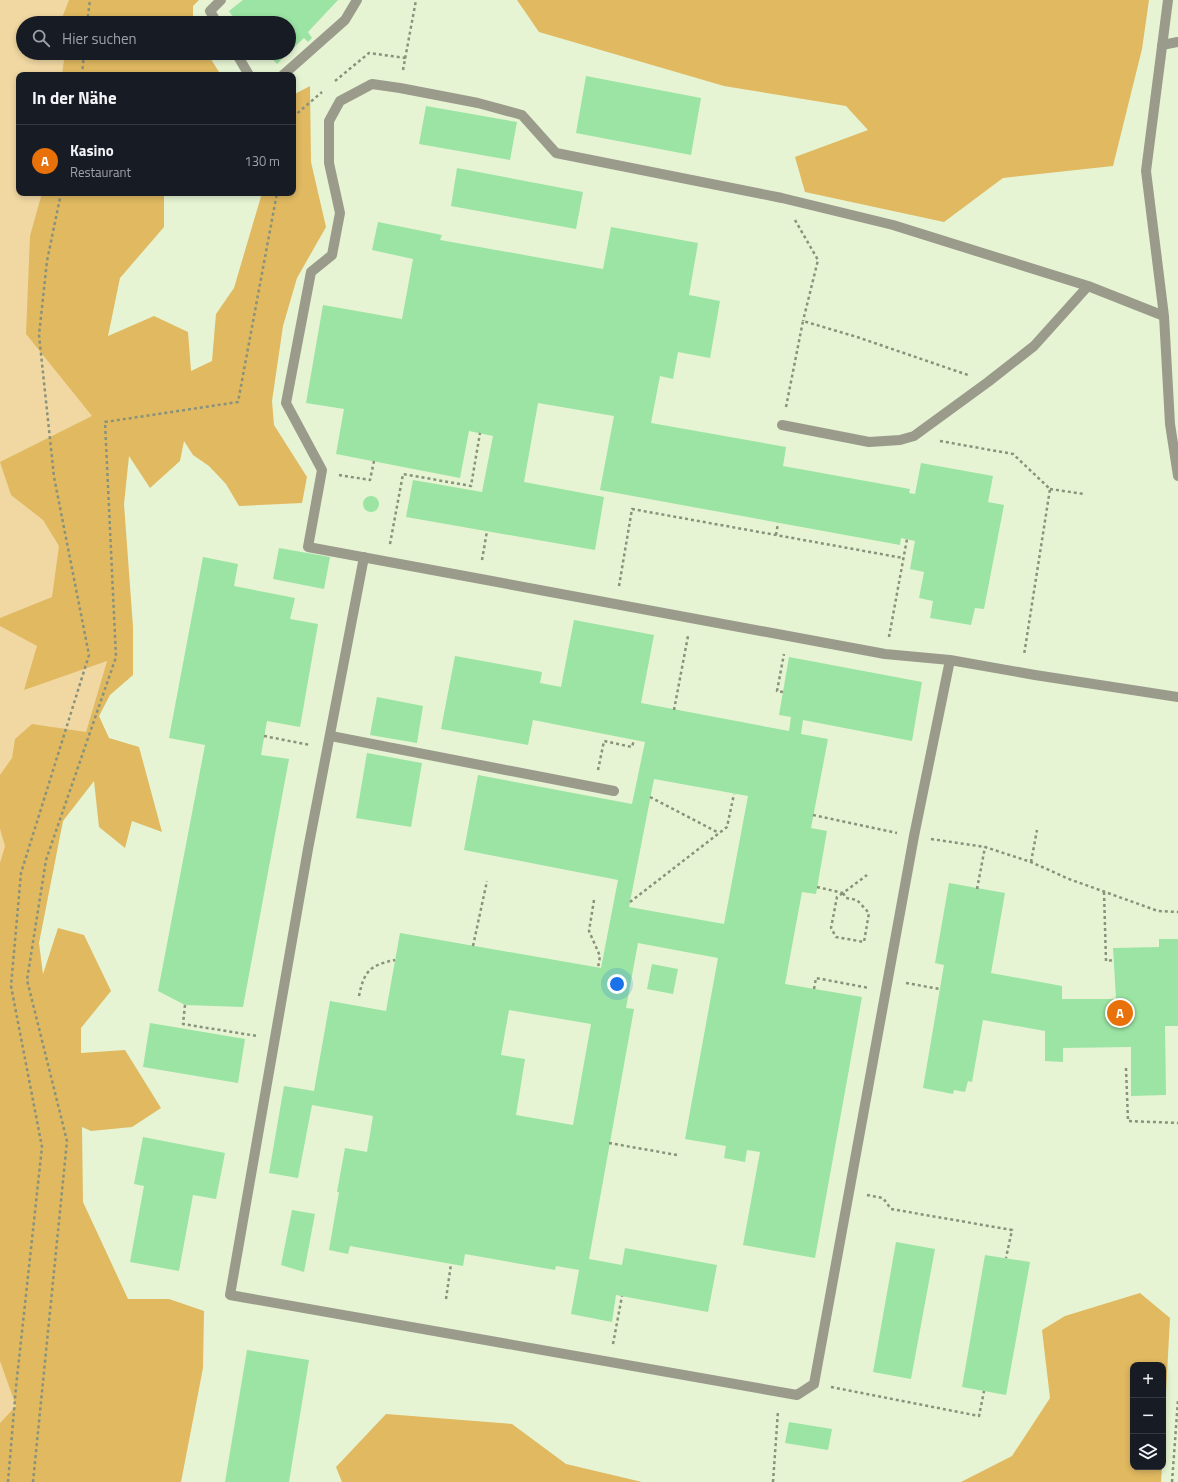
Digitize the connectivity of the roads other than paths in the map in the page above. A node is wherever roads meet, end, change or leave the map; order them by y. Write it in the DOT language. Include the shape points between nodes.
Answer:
graph roads {
  1 [pos="221,0"];
  2 [pos="357,0"];
  3 [pos="1168,0"];
  4 [pos="213,16"];
  5 [pos="1178,42"];
  6 [pos="1162,45"];
  7 [pos="240,60"];
  8 [pos="247,72"];
  9 [pos="286,72"];
  10 [pos="1088,286"];
  11 [pos="1164,316"];
  12 [pos="1174,424"];
  13 [pos="782,425"];
  14 [pos="1178,476"];
  15 [pos="364,557"];
  16 [pos="950,660"];
  17 [pos="1178,697"];
  18 [pos="331,736"];
  19 [pos="614,791"];
  1 -- 4 [label="lane" via="210,12"];
  2 -- 9 [label="lane" via="345,20"];
  3 -- 6 [label="lane"];
  5 -- 6 [label="lane"];
  6 -- 11 [label="lane" via="1146,171"];
  7 -- 8 [label="lane"];
  10 -- 11 [label="lane"];
  10 -- 13 [label="lane" via="1034,346 914,436 900,440 869,442"];
  10 -- 15 [label="lane" via="893,225 782,198 556,153 522,115 478,103 372,84 340,101 329,121 329,163 340,214 332,255 311,272 286,402 321,472 308,546"];
  11 -- 12 [label="lane"];
  12 -- 14 [label="lane"];
  15 -- 16 [label="lane" via="886,654"];
  15 -- 18 [label="lane"];
  16 -- 17 [label="lane"];
  16 -- 18 [label="lane" via="914,836 814,1384 797,1395 230,1295 308,849"];
  18 -- 19 [label="lane"];
}
